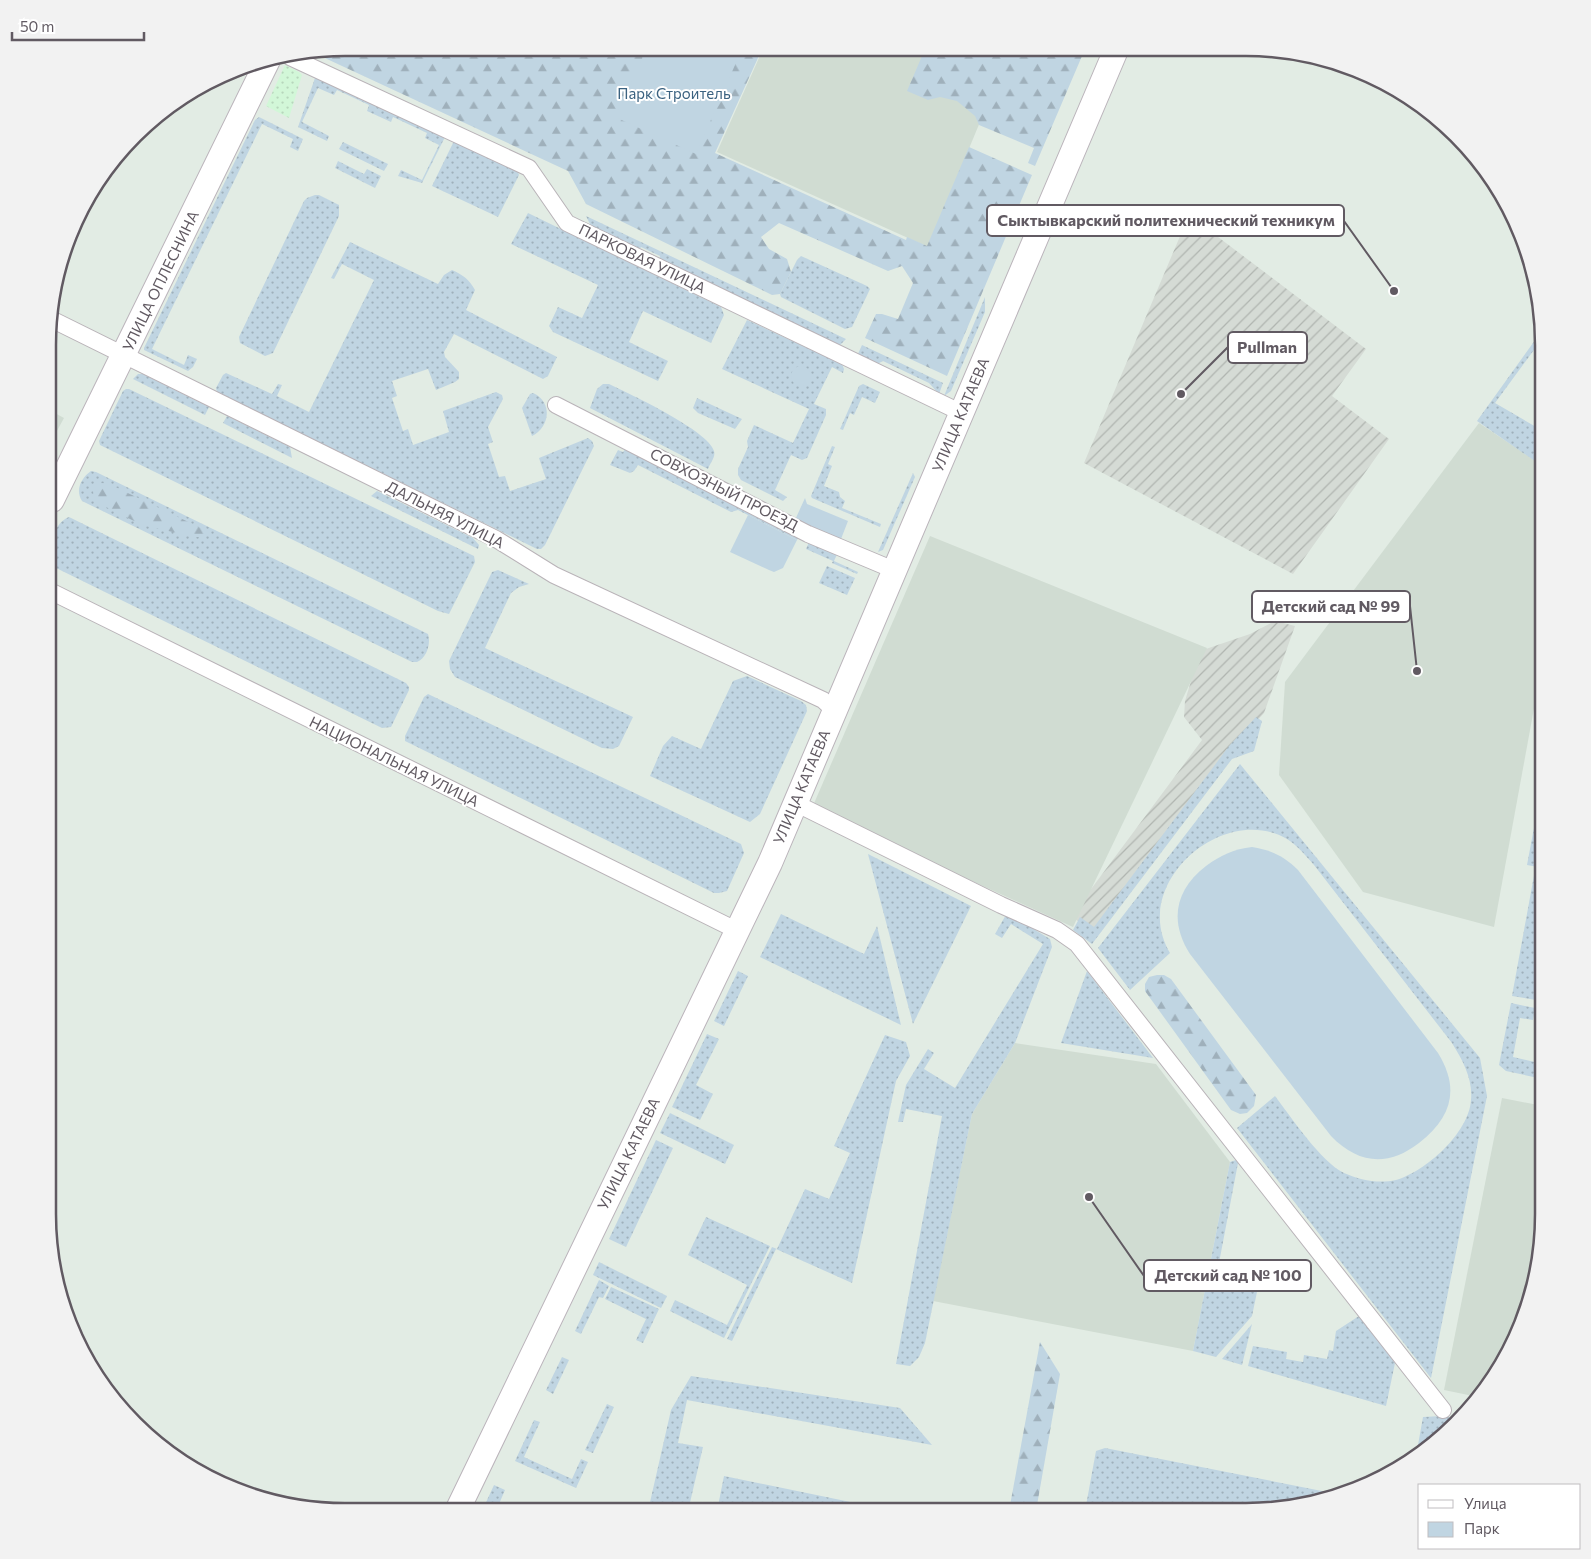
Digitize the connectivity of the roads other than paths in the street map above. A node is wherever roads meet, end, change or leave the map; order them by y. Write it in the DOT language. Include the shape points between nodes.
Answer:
graph roads {
  1 [pos="1113,56"];
  2 [pos="298,61"];
  3 [pos="264,68"];
  4 [pos="58,322"];
  5 [pos="124,355"];
  6 [pos="556,405"];
  7 [pos="962,413"];
  8 [pos="56,492"];
  9 [pos="894,570"];
  10 [pos="56,594"];
  11 [pos="835,711"];
  12 [pos="795,803"];
  13 [pos="738,931"];
  14 [pos="1443,1410"];
  15 [pos="461,1503"];
  1 -- 7 [label="street, УЛИЦА КАТАЕВА"];
  2 -- 7 [label="street, ПАРКОВАЯ УЛИЦА" via="529,168 567,223"];
  3 -- 5 [label="street, УЛИЦА ОПЛЕСНИНА"];
  4 -- 5 [label="street, ДАЛЬНЯЯ УЛИЦА"];
  5 -- 8 [label="street, УЛИЦА ОПЛЕСНИНА"];
  5 -- 11 [label="street, ДАЛЬНЯЯ УЛИЦА" via="496,539 554,575 823,700"];
  6 -- 9 [label="street, СОВХОЗНЫЙ ПРОЕЗД" via="808,534"];
  7 -- 9 [label="street, УЛИЦА КАТАЕВА"];
  9 -- 11 [label="street, УЛИЦА КАТАЕВА"];
  10 -- 13 [label="street, НАЦИОНАЛЬНАЯ УЛИЦА"];
  11 -- 12 [label="street, УЛИЦА КАТАЕВА"];
  12 -- 13 [label="street, УЛИЦА КАТАЕВА"];
  12 -- 14 [label="street" via="1057,930 1077,944"];
  13 -- 15 [label="street, УЛИЦА КАТАЕВА"];
}
